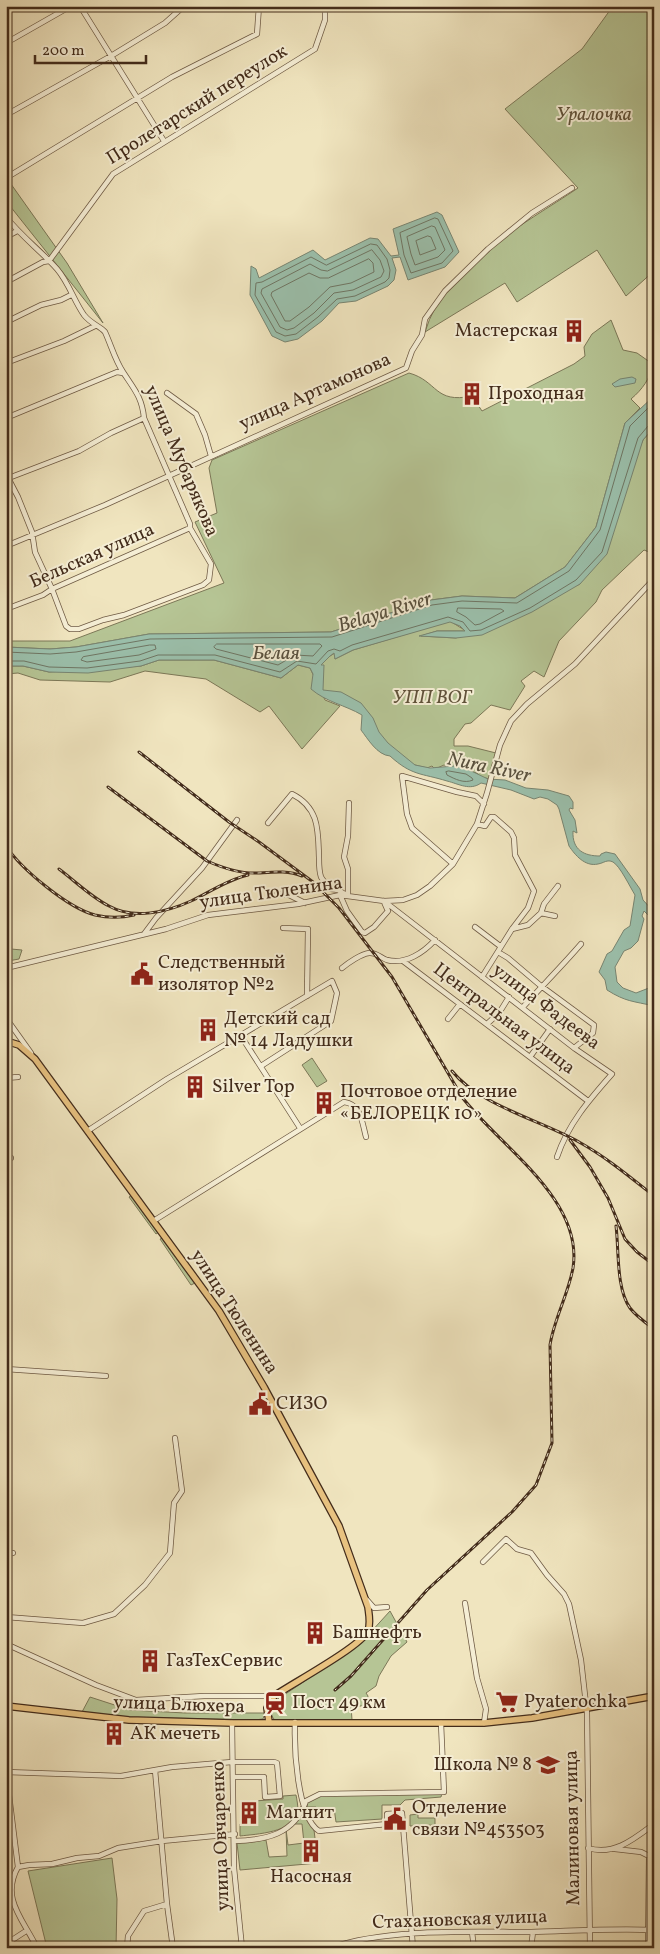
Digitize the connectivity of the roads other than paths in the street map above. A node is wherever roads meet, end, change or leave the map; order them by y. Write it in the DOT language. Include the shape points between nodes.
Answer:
graph roads {
  1 [pos="72,6"];
  2 [pos="80,6"];
  3 [pos="184,6"];
  4 [pos="259,6"];
  5 [pos="325,6"];
  6 [pos="500,6"];
  7 [pos="518,6"];
  8 [pos="371,9"];
  9 [pos="6,43"];
  10 [pos="111,56"];
  11 [pos="137,98"];
  12 [pos="6,115"];
  13 [pos="164,141"];
  14 [pos="6,178"];
  15 [pos="572,188"];
  16 [pos="6,217"];
  17 [pos="17,231"];
  18 [pos="6,237"];
  19 [pos="49,262"];
  20 [pos="6,282"];
  21 [pos="72,295"];
  22 [pos="6,322"];
  23 [pos="95,326"];
  24 [pos="6,363"];
  25 [pos="123,373"];
  26 [pos="167,393"];
  27 [pos="6,418"];
  28 [pos="144,418"];
  29 [pos="211,456"];
  30 [pos="169,476"];
  31 [pos="7,477"];
  32 [pos="190,528"];
  33 [pos="32,535"];
  34 [pos="6,546"];
  35 [pos="654,579"];
  36 [pos="52,589"];
  37 [pos="6,610"];
  38 [pos="349,803"];
  39 [pos="484,804"];
  40 [pos="237,820"];
  41 [pos="268,823"];
  42 [pos="477,824"];
  43 [pos="453,864"];
  44 [pos="558,886"];
  45 [pos="276,894"];
  46 [pos="340,895"];
  47 [pos="348,896"];
  48 [pos="384,901"];
  49 [pos="305,903"];
  50 [pos="541,913"];
  51 [pos="555,916"];
  52 [pos="475,927"];
  53 [pos="283,928"];
  54 [pos="512,929"];
  55 [pos="144,934"];
  56 [pos="436,940"];
  57 [pos="581,944"];
  58 [pos="500,946"];
  59 [pos="498,952"];
  60 [pos="403,961"];
  61 [pos="6,968"];
  62 [pos="342,968"];
  63 [pos="482,977"];
  64 [pos="541,986"];
  65 [pos="307,996"];
  66 [pos="509,997"];
  67 [pos="460,1004"];
  68 [pos="523,1007"];
  69 [pos="6,1018"];
  70 [pos="448,1019"];
  71 [pos="487,1024"];
  72 [pos="14,1029"];
  73 [pos="550,1029"];
  74 [pos="241,1036"];
  75 [pos="6,1041"];
  76 [pos="13,1042"];
  77 [pos="574,1048"];
  78 [pos="530,1057"];
  79 [pos="35,1059"];
  80 [pos="261,1066"];
  81 [pos="18,1077"];
  82 [pos="6,1078"];
  83 [pos="588,1101"];
  84 [pos="300,1128"];
  85 [pos="89,1130"];
  86 [pos="366,1137"];
  87 [pos="557,1157"];
  88 [pos="155,1220"];
  89 [pos="6,1370"];
  90 [pos="106,1376"];
  91 [pos="175,1438"];
  92 [pos="13,1553"];
  93 [pos="6,1554"];
  94 [pos="483,1562"];
  95 [pos="365,1598"];
  96 [pos="465,1603"];
  97 [pos="387,1607"];
  98 [pos="6,1617"];
  99 [pos="6,1644"];
  100 [pos="274,1696"];
  101 [pos="654,1696"];
  102 [pos="6,1706"];
  103 [pos="587,1708"];
  104 [pos="232,1722"];
  105 [pos="269,1722"];
  106 [pos="295,1722"];
  107 [pos="441,1723"];
  108 [pos="484,1723"];
  109 [pos="232,1762"];
  110 [pos="155,1770"];
  111 [pos="6,1771"];
  112 [pos="234,1777"];
  113 [pos="303,1808"];
  114 [pos="654,1824"];
  115 [pos="234,1834"];
  116 [pos="162,1841"];
  117 [pos="234,1841"];
  118 [pos="588,1848"];
  119 [pos="615,1849"];
  120 [pos="18,1868"];
  121 [pos="166,1904"];
  122 [pos="648,1930"];
  123 [pos="654,1930"];
  124 [pos="26,1931"];
  125 [pos="590,1931"];
  126 [pos="472,1932"];
  127 [pos="533,1932"];
  128 [pos="412,1935"];
  129 [pos="6,1944"];
  130 [pos="37,1948"];
  131 [pos="127,1948"];
  132 [pos="173,1948"];
  133 [pos="242,1948"];
  134 [pos="330,1948"];
  135 [pos="413,1948"];
  136 [pos="474,1948"];
  137 [pos="532,1948"];
  138 [pos="590,1948"];
  139 [pos="648,1948"];
  1 -- 9 [label="street"];
  2 -- 10 [label="street"];
  3 -- 10 [label="street" via="164,23"];
  4 -- 11 [label="street" via="257,34 212,55"];
  5 -- 13 [label="street, Пролетарский переулок" via="325,20 315,49"];
  6 -- 7 [label="street"];
  6 -- 8 [label="street"];
  10 -- 11 [label="street"];
  10 -- 12 [label="street"];
  11 -- 13 [label="street"];
  11 -- 14 [label="street"];
  13 -- 19 [label="street, Пролетарский переулок" via="113,174"];
  15 -- 29 [label="street, улица Артамонова" via="532,213 488,249 445,291 425,319 422,334 406,368"];
  16 -- 17 [label="street, улица Мубарякова"];
  17 -- 18 [label="street"];
  17 -- 19 [label="street, улица Мубарякова"];
  19 -- 20 [label="street" via="43,262"];
  19 -- 21 [label="street, улица Мубарякова" via="58,270"];
  21 -- 22 [label="street"];
  21 -- 23 [label="street, улица Мубарякова"];
  23 -- 24 [label="street"];
  23 -- 25 [label="street, улица Мубарякова" via="105,332"];
  25 -- 27 [label="street" via="117,372"];
  25 -- 28 [label="street, улица Мубарякова" via="132,383 143,406"];
  26 -- 29 [label="street" via="196,414"];
  28 -- 30 [label="street, улица Мубарякова"];
  28 -- 31 [label="street" via="79,451"];
  29 -- 30 [label="street, улица Артамонова"];
  30 -- 32 [label="street, улица Мубарякова"];
  30 -- 33 [label="street, улица Артамонова"];
  31 -- 33 [label="street"];
  32 -- 36 [label="street, Бельская улица"];
  32 -- 36 [label="street, улица Мубарякова" via="211,564 209,580 203,585 124,615 70,630"];
  33 -- 34 [label="street, улица Артамонова"];
  33 -- 36 [label="street" via="35,552"];
  35 -- 39 [label="street, улица Тюленина" via="574,664 511,721 504,733"];
  36 -- 37 [label="street, Бельская улица" via="43,596"];
  38 -- 47 [label="street" via="344,857 348,869"];
  39 -- 42 [label="street, улица Тюленина"];
  39 -- 43 [label="street" via="476,796 402,776 412,828"];
  40 -- 55 [label="street" via="202,868"];
  41 -- 47 [label="street" via="292,794 299,798 312,812 318,827 322,878 331,890"];
  42 -- 43 [label="street, улица Тюленина"];
  42 -- 54 [label="street" via="485,826 494,817 511,832 515,855 534,891 528,908"];
  43 -- 48 [label="street, улица Тюленина" via="417,896"];
  44 -- 50 [label="street"];
  45 -- 49 [label="street" via="289,895"];
  46 -- 47 [label="street, улица Тюленина"];
  46 -- 48 [label="street" via="347,911 365,933 388,911"];
  46 -- 49 [label="street, улица Тюленина"];
  47 -- 48 [label="street, улица Тюленина"];
  48 -- 56 [label="street, улица Фадеева"];
  49 -- 55 [label="street, улица Тюленина" via="208,915"];
  50 -- 51 [label="street"];
  50 -- 54 [label="street" via="528,925"];
  52 -- 58 [label="street"];
  53 -- 65 [label="street" via="308,929"];
  54 -- 58 [label="street"];
  55 -- 61 [label="street, улица Тюленина"];
  56 -- 60 [label="street" via="426,950"];
  56 -- 63 [label="street, улица Фадеева"];
  57 -- 64 [label="street" via="557,973"];
  58 -- 59 [label="street"];
  59 -- 63 [label="street"];
  59 -- 64 [label="street"];
  60 -- 62 [label="street" via="366,953"];
  60 -- 67 [label="street, Центральная улица"];
  63 -- 66 [label="street, улица Фадеева"];
  64 -- 68 [label="street"];
  64 -- 77 [label="street" via="594,1025 593,1033"];
  65 -- 74 [label="street"];
  65 -- 80 [label="street" via="332,981 337,994 331,1021"];
  66 -- 68 [label="street, улица Фадеева"];
  66 -- 71 [label="street"];
  67 -- 70 [label="street"];
  67 -- 71 [label="street, Центральная улица"];
  68 -- 73 [label="street, улица Фадеева"];
  69 -- 72 [label="street, улица Тюленина"];
  71 -- 78 [label="street, Центральная улица"];
  72 -- 76 [label="street" via="16,1038"];
  72 -- 79 [label="street, улица Тюленина"];
  73 -- 77 [label="street, улица Фадеева"];
  73 -- 78 [label="street"];
  74 -- 80 [label="street"];
  74 -- 85 [label="street"];
  75 -- 76 [label="main road, улица Тюленина"];
  76 -- 79 [label="main road, улица Тюленина"];
  77 -- 83 [label="street, улица Фадеева" via="612,1074"];
  78 -- 83 [label="street, Центральная улица"];
  79 -- 85 [label="main road, улица Тюленина"];
  80 -- 84 [label="street"];
  81 -- 82 [label="street"];
  83 -- 87 [label="street, улица Фадеева" via="569,1127"];
  84 -- 86 [label="street" via="344,1102 358,1109"];
  84 -- 88 [label="street"];
  85 -- 88 [label="main road, улица Тюленина"];
  88 -- 95 [label="main road, улица Тюленина" via="219,1311 324,1496 339,1526"];
  89 -- 90 [label="street"];
  91 -- 98 [label="street" via="182,1491 174,1503 170,1553 145,1585 114,1614 83,1623"];
  92 -- 93 [label="street"];
  94 -- 103 [label="street, Малиновая улица" via="506,1539 531,1554 564,1594 581,1660"];
  95 -- 97 [label="street" via="374,1608"];
  95 -- 100 [label="main road, улица Тюленина" via="370,1621 363,1637"];
  96 -- 108 [label="street" via="477,1678 486,1709"];
  99 -- 100 [label="street" via="136,1700"];
  100 -- 105 [label="main road" via="267,1708"];
  101 -- 103 [label="main road, улица Блюхера"];
  102 -- 104 [label="main road, улица Блюхера" via="129,1720"];
  103 -- 108 [label="main road, улица Блюхера"];
  103 -- 118 [label="street, Малиновая улица"];
  104 -- 105 [label="main road, улица Блюхера"];
  104 -- 109 [label="street, улица Овчаренко"];
  105 -- 106 [label="main road, улица Блюхера"];
  106 -- 107 [label="main road, улица Блюхера"];
  106 -- 113 [label="street" via="295,1749"];
  107 -- 108 [label="main road, улица Блюхера"];
  107 -- 113 [label="street" via="444,1792 320,1794 306,1801"];
  109 -- 110 [label="street"];
  109 -- 112 [label="street, улица Овчаренко"];
  109 -- 112 [label="street" via="277,1763 280,1796 265,1797 264,1777"];
  110 -- 111 [label="street" via="121,1776"];
  110 -- 116 [label="street"];
  111 -- 120 [label="street"];
  112 -- 115 [label="street, улица Овчаренко"];
  113 -- 117 [label="street" via="291,1824 272,1837"];
  113 -- 128 [label="street" via="319,1832 387,1824 387,1814 402,1813"];
  114 -- 119 [label="street"];
  115 -- 116 [label="street"];
  115 -- 117 [label="street, улица Овчаренко"];
  116 -- 120 [label="street" via="118,1848 99,1856"];
  116 -- 121 [label="street"];
  117 -- 133 [label="street, улица Овчаренко"];
  118 -- 119 [label="street"];
  118 -- 125 [label="street, Малиновая улица"];
  119 -- 122 [label="street" via="649,1856"];
  120 -- 124 [label="street" via="10,1876 7,1894 12,1910"];
  121 -- 131 [label="street" via="144,1911 128,1936"];
  121 -- 132 [label="street"];
  122 -- 123 [label="street, Стахановская улица"];
  122 -- 125 [label="street, Стахановская улица"];
  122 -- 139 [label="street"];
  124 -- 129 [label="street"];
  124 -- 130 [label="street"];
  125 -- 127 [label="street, Стахановская улица"];
  125 -- 138 [label="street, Малиновая улица"];
  126 -- 127 [label="street, Стахановская улица"];
  126 -- 128 [label="street, Стахановская улица"];
  126 -- 136 [label="street"];
  127 -- 137 [label="street"];
  128 -- 134 [label="street, Стахановская улица" via="350,1941"];
  128 -- 135 [label="street"];
}
